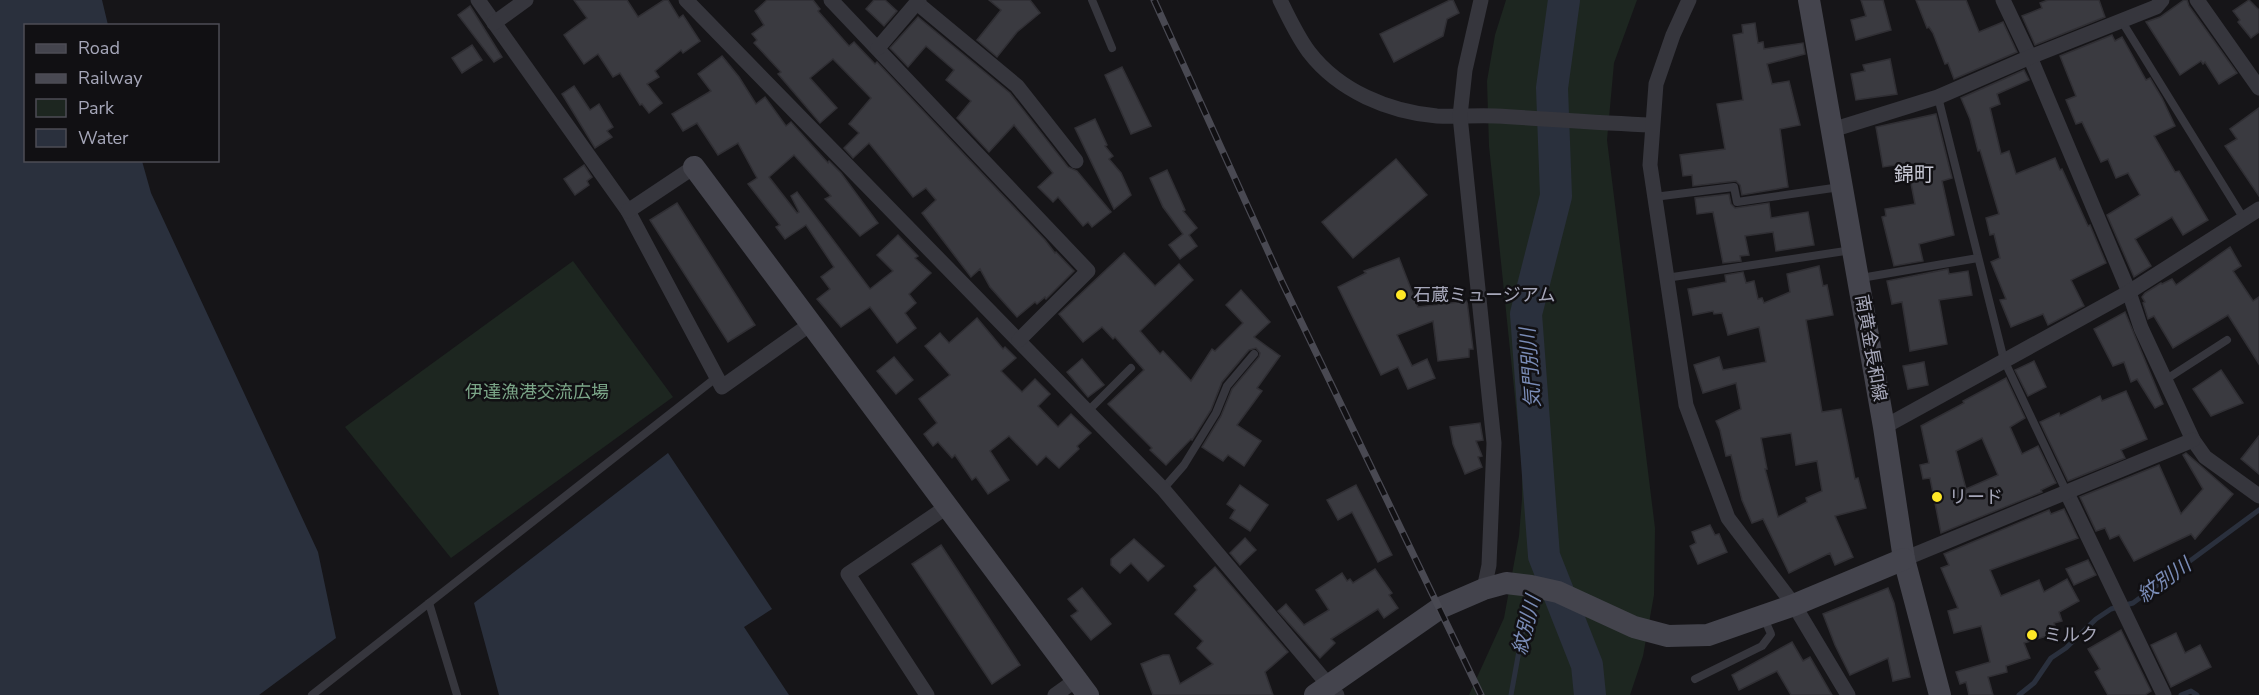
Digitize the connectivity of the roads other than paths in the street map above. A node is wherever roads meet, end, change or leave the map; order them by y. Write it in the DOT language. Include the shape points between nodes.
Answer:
graph roads {
  1 [pos="478,0"];
  2 [pos="526,0"];
  3 [pos="686,0"];
  4 [pos="831,0"];
  5 [pos="1092,0"];
  6 [pos="1280,0"];
  7 [pos="1481,0"];
  8 [pos="1689,0"];
  9 [pos="1809,0"];
  10 [pos="2003,0"];
  11 [pos="2162,0"];
  12 [pos="2197,0"];
  13 [pos="918,2"];
  14 [pos="2121,20"];
  15 [pos="494,23"];
  16 [pos="878,48"];
  17 [pos="1112,48"];
  18 [pos="2030,57"];
  19 [pos="2259,88"];
  20 [pos="1938,97"];
  21 [pos="1460,117"];
  22 [pos="1652,125"];
  23 [pos="1832,130"];
  24 [pos="1076,161"];
  25 [pos="694,167"];
  26 [pos="1842,187"];
  27 [pos="1654,197"];
  28 [pos="2259,209"];
  29 [pos="628,211"];
  30 [pos="2244,219"];
  31 [pos="1853,249"];
  32 [pos="1978,258"];
  33 [pos="1666,278"];
  34 [pos="1858,279"];
  35 [pos="2129,292"];
  36 [pos="812,323"];
  37 [pos="1019,340"];
  38 [pos="2227,340"];
  39 [pos="1254,354"];
  40 [pos="2004,360"];
  41 [pos="1131,368"];
  42 [pos="717,377"];
  43 [pos="2165,380"];
  44 [pos="1088,411"];
  45 [pos="1884,427"];
  46 [pos="2193,440"];
  47 [pos="1163,489"];
  48 [pos="2067,493"];
  49 [pos="2254,493"];
  50 [pos="948,506"];
  51 [pos="1904,559"];
  52 [pos="1484,589"];
  53 [pos="429,603"];
  54 [pos="1794,605"];
  55 [pos="1763,616"];
  56 [pos="1695,679"];
  57 [pos="1082,688"];
  58 [pos="1327,691"];
  59 [pos="2163,694"];
  60 [pos="312,695"];
  61 [pos="457,695"];
  62 [pos="927,695"];
  63 [pos="1055,695"];
  64 [pos="1848,695"];
  65 [pos="1940,695"];
  1 -- 15 [label="street"];
  2 -- 15 [label="street"];
  3 -- 37 [label="street"];
  4 -- 16 [label="street"];
  5 -- 17 [label="lane"];
  6 -- 21 [label="street" via="1310,53 1353,91 1397,109"];
  7 -- 21 [label="street" via="1465,70"];
  8 -- 22 [label="street" via="1656,84"];
  9 -- 23 [label="street, 南黄金長和線"];
  10 -- 18 [label="street"];
  11 -- 14 [label="street" via="2156,7"];
  12 -- 19 [label="street"];
  13 -- 16 [label="street"];
  13 -- 24 [label="street" via="1017,86"];
  14 -- 18 [label="street"];
  14 -- 30 [label="lane"];
  15 -- 29 [label="street"];
  16 -- 37 [label="street" via="1088,271"];
  18 -- 20 [label="street"];
  18 -- 35 [label="street"];
  20 -- 23 [label="street"];
  20 -- 32 [label="lane"];
  21 -- 22 [label="street"];
  21 -- 52 [label="street" via="1494,443 1489,565"];
  22 -- 27 [label="street" via="1650,165"];
  23 -- 26 [label="street, 南黄金長和線"];
  25 -- 29 [label="street"];
  25 -- 36 [label="street"];
  26 -- 27 [label="lane" via="1737,202 1734,187"];
  26 -- 31 [label="street, 南黄金長和線"];
  27 -- 33 [label="street"];
  28 -- 30 [label="street"];
  29 -- 42 [label="street"];
  30 -- 35 [label="street"];
  31 -- 33 [label="lane"];
  31 -- 34 [label="street, 南黄金長和線"];
  32 -- 34 [label="lane"];
  32 -- 40 [label="lane"];
  33 -- 54 [label="street" via="1686,405 1728,518"];
  34 -- 45 [label="street, 南黄金長和線"];
  35 -- 40 [label="street"];
  35 -- 43 [label="street"];
  36 -- 42 [label="street" via="722,387"];
  36 -- 50 [label="street"];
  37 -- 44 [label="street"];
  38 -- 43 [label="lane"];
  39 -- 47 [label="lane" via="1227,386 1184,465"];
  40 -- 45 [label="street"];
  40 -- 48 [label="lane"];
  41 -- 44 [label="lane"];
  42 -- 53 [label="lane"];
  43 -- 46 [label="street"];
  44 -- 47 [label="street"];
  45 -- 51 [label="street, 南黄金長和線"];
  46 -- 48 [label="street"];
  46 -- 49 [label="street" via="2205,457"];
  47 -- 58 [label="street"];
  48 -- 51 [label="street"];
  48 -- 59 [label="street"];
  50 -- 57 [label="street"];
  50 -- 62 [label="street" via="848,574"];
  51 -- 54 [label="street"];
  51 -- 65 [label="street, 南黄金長和線"];
  52 -- 55 [label="street" via="1506,583 1558,592 1634,627 1668,636 1708,635"];
  52 -- 58 [label="street" via="1440,608"];
  53 -- 60 [label="lane"];
  53 -- 61 [label="lane"];
  54 -- 55 [label="street"];
  54 -- 64 [label="street"];
  55 -- 56 [label="lane" via="1771,634 1762,646"];
  57 -- 63 [label="street"];
}
